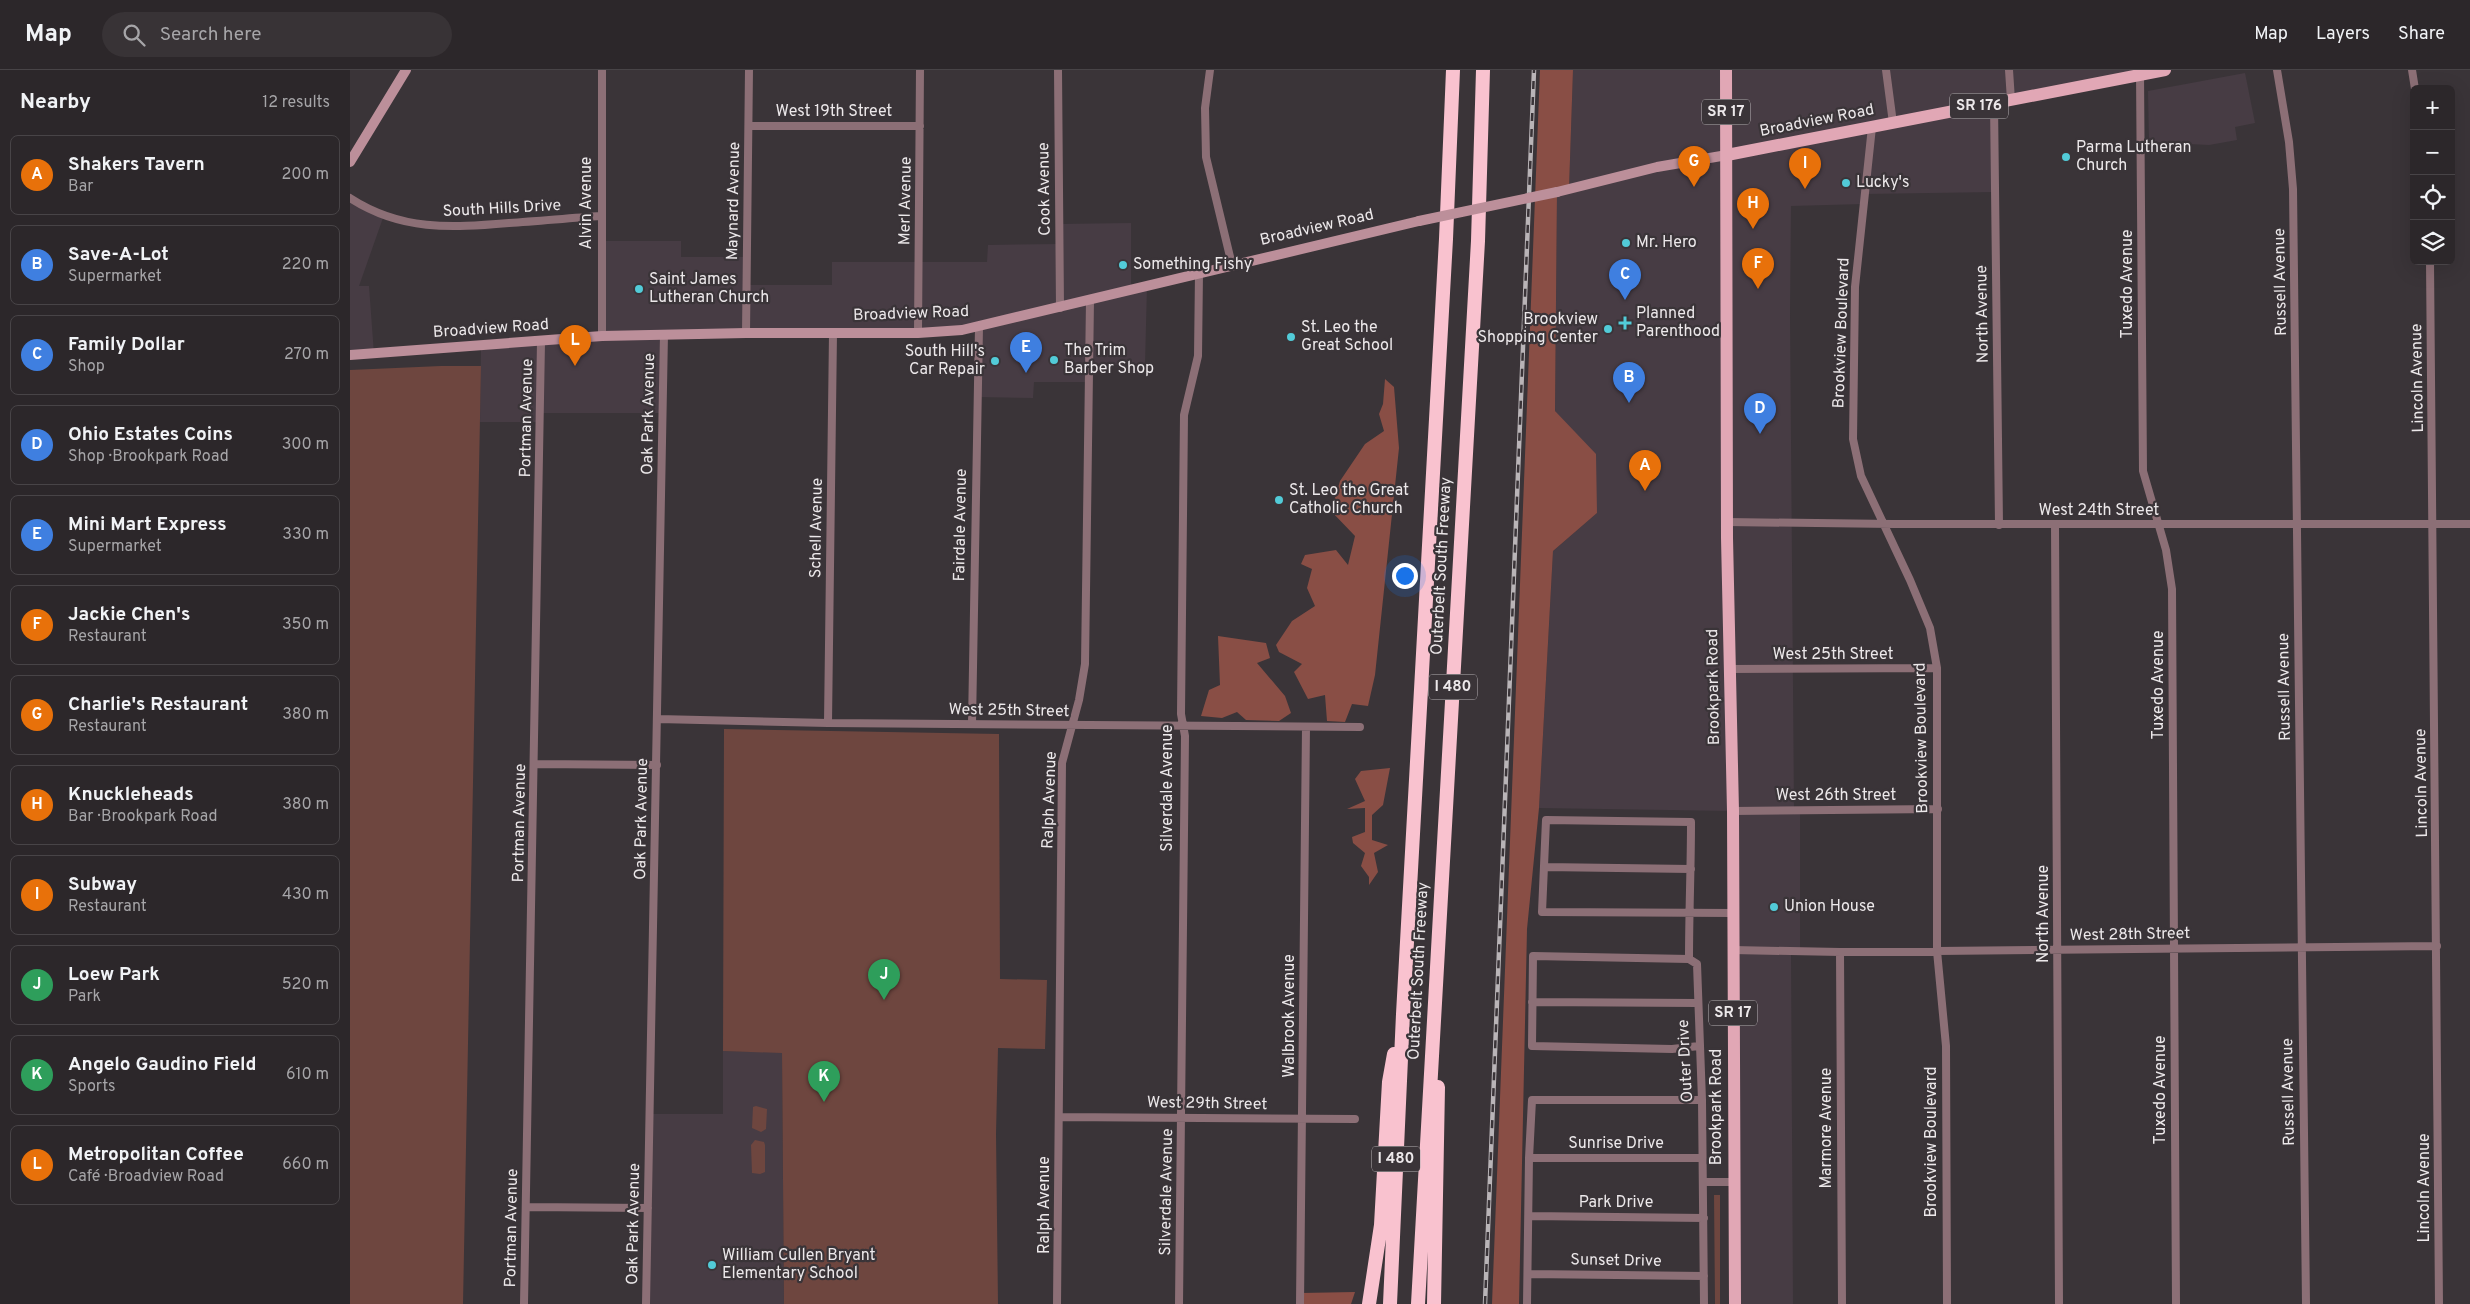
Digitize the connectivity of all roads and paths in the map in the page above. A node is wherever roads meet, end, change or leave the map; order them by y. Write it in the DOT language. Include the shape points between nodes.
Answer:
graph roads {
  1 [pos="406,70"];
  2 [pos="602,70"];
  3 [pos="748,70"];
  4 [pos="920,70"];
  5 [pos="1058,70"];
  6 [pos="1210,70"];
  7 [pos="1453,70"];
  8 [pos="1483,70"];
  9 [pos="1726,70"];
  10 [pos="1886,70"];
  11 [pos="2009,70"];
  12 [pos="2165,70"];
  13 [pos="2277,70"];
  14 [pos="2412,70"];
  15 [pos="2140,72"];
  16 [pos="2414,85"];
  17 [pos="2011,100"];
  18 [pos="1994,103"];
  19 [pos="1894,123"];
  20 [pos="749,126"];
  21 [pos="920,126"];
  22 [pos="1872,127"];
  23 [pos="1727,155"];
  24 [pos="350,162"];
  25 [pos="350,198"];
  26 [pos="601,216"];
  27 [pos="1232,265"];
  28 [pos="2430,265"];
  29 [pos="1199,273"];
  30 [pos="1090,300"];
  31 [pos="1060,308"];
  32 [pos="979,327"];
  33 [pos="746,333"];
  34 [pos="834,333"];
  35 [pos="918,333"];
  36 [pos="664,334"];
  37 [pos="602,336"];
  38 [pos="542,342"];
  39 [pos="350,355"];
  40 [pos="1727,522"];
  41 [pos="1882,524"];
  42 [pos="2054,524"];
  43 [pos="2297,524"];
  44 [pos="2433,524"];
  45 [pos="2470,524"];
  46 [pos="1999,525"];
  47 [pos="2158,525"];
  48 [pos="1937,668"];
  49 [pos="1729,669"];
  50 [pos="658,719"];
  51 [pos="828,723"];
  52 [pos="972,724"];
  53 [pos="1071,725"];
  54 [pos="1182,726"];
  55 [pos="1306,727"];
  56 [pos="1360,727"];
  57 [pos="535,764"];
  58 [pos="657,765"];
  59 [pos="1938,809"];
  60 [pos="1734,811"];
  61 [pos="1544,867"];
  62 [pos="1691,869"];
  63 [pos="1733,913"];
  64 [pos="1689,914"];
  65 [pos="2437,946"];
  66 [pos="2174,948"];
  67 [pos="2301,948"];
  68 [pos="2057,949"];
  69 [pos="1733,950"];
  70 [pos="1937,951"];
  71 [pos="1840,952"];
  72 [pos="1689,959"];
  73 [pos="1532,1002"];
  74 [pos="1697,1002"];
  75 [pos="1403,1014"];
  76 [pos="1434,1022"];
  77 [pos="1700,1046"];
  78 [pos="1702,1100"];
  79 [pos="1059,1117"];
  80 [pos="1182,1118"];
  81 [pos="1303,1119"];
  82 [pos="1355,1119"];
  83 [pos="1529,1158"];
  84 [pos="1702,1158"];
  85 [pos="1703,1182"];
  86 [pos="1734,1182"];
  87 [pos="527,1207"];
  88 [pos="648,1208"];
  89 [pos="1529,1216"];
  90 [pos="1704,1218"];
  91 [pos="1529,1274"];
  92 [pos="1704,1276"];
  93 [pos="524,1304"];
  94 [pos="646,1304"];
  95 [pos="1057,1304"];
  96 [pos="1178,1304"];
  97 [pos="1300,1304"];
  98 [pos="1369,1304"];
  99 [pos="1390,1304"];
  100 [pos="1418,1304"];
  101 [pos="1434,1304"];
  102 [pos="1527,1304"];
  103 [pos="1704,1304"];
  104 [pos="1735,1304"];
  105 [pos="1842,1304"];
  106 [pos="1947,1304"];
  107 [pos="2059,1304"];
  108 [pos="2176,1304"];
  109 [pos="2306,1304"];
  110 [pos="2439,1304"];
  1 -- 24 [label="main road"];
  2 -- 26 [label="street, Alvin Avenue"];
  3 -- 20 [label="street, Maynard Avenue"];
  4 -- 21 [label="street, Merl Avenue"];
  5 -- 31 [label="street, Cook Avenue"];
  6 -- 27 [label="street" via="1205,108 1206,157"];
  7 -- 75 [label="highway, Outerbelt South Freeway / I 480"];
  8 -- 76 [label="highway, Outerbelt South Freeway / I 480" via="1478,241"];
  9 -- 23 [label="main road, Brookpark Road / SR 17"];
  10 -- 19 [label="street"];
  11 -- 17 [label="street"];
  12 -- 15 [label="main road, Broadview Road / SR 176"];
  13 -- 43 [label="street, Russell Avenue" via="2293,190"];
  14 -- 16 [label="street"];
  15 -- 17 [label="main road, Broadview Road / SR 176"];
  15 -- 47 [label="street, Tuxedo Avenue" via="2143,471"];
  17 -- 18 [label="main road, Broadview Road / SR 176"];
  18 -- 19 [label="main road, Broadview Road / SR 176"];
  18 -- 46 [label="street, North Avenue"];
  19 -- 22 [label="main road, Broadview Road / SR 176"];
  20 -- 21 [label="street, West 19th Street"];
  20 -- 33 [label="street, Maynard Avenue"];
  21 -- 35 [label="street, Merl Avenue"];
  22 -- 23 [label="main road, Broadview Road / SR 176"];
  22 -- 41 [label="street, Brookview Boulevard" via="1855,287 1853,439 1861,476"];
  23 -- 27 [label="main road, Broadview Road, bridge" via="1657,167"];
  23 -- 40 [label="main road, Brookpark Road / SR 17"];
  25 -- 26 [label="street, South Hills Drive" via="374,212 397,220 453,228"];
  26 -- 37 [label="street, Alvin Avenue"];
  27 -- 29 [label="main road, Broadview Road"];
  28 -- 44 [label="street, Lincoln Avenue"];
  29 -- 30 [label="main road, Broadview Road"];
  29 -- 54 [label="street, Silverdale Avenue" via="1198,356 1184,415"];
  30 -- 31 [label="main road, Broadview Road"];
  30 -- 53 [label="street, Ralph Avenue" via="1085,664"];
  31 -- 32 [label="main road, Broadview Road"];
  32 -- 35 [label="main road, Broadview Road"];
  32 -- 52 [label="street, Fairdale Avenue"];
  33 -- 34 [label="main road, Broadview Road"];
  33 -- 36 [label="main road, Broadview Road"];
  34 -- 35 [label="main road, Broadview Road"];
  34 -- 51 [label="street, Schell Avenue"];
  36 -- 37 [label="main road, Broadview Road"];
  36 -- 50 [label="street, Oak Park Avenue"];
  37 -- 38 [label="main road, Broadview Road"];
  38 -- 39 [label="main road, Broadview Road"];
  38 -- 57 [label="street, Portman Avenue"];
  40 -- 41 [label="street, West 24th Street"];
  40 -- 49 [label="main road, Brookpark Road / SR 17"];
  41 -- 46 [label="street, West 24th Street"];
  41 -- 48 [label="street, Brookview Boulevard" via="1930,628"];
  42 -- 46 [label="street, West 24th Street"];
  42 -- 47 [label="street, West 24th Street"];
  42 -- 68 [label="street, North Avenue"];
  43 -- 44 [label="street, West 24th Street"];
  43 -- 47 [label="street, West 24th Street"];
  43 -- 67 [label="street, Russell Avenue"];
  44 -- 45 [label="street, West 24th Street"];
  44 -- 65 [label="street, Lincoln Avenue"];
  47 -- 66 [label="street, Tuxedo Avenue" via="2172,589"];
  48 -- 49 [label="street, West 25th Street"];
  48 -- 59 [label="street, Brookview Boulevard"];
  49 -- 60 [label="main road, Brookpark Road / SR 17"];
  50 -- 51 [label="street, West 25th Street"];
  50 -- 58 [label="street, Oak Park Avenue"];
  51 -- 52 [label="street, West 25th Street"];
  52 -- 53 [label="street, West 25th Street"];
  53 -- 54 [label="street, West 25th Street"];
  53 -- 79 [label="street, Ralph Avenue" via="1062,763"];
  54 -- 55 [label="street, West 25th Street"];
  54 -- 80 [label="street, Silverdale Avenue"];
  55 -- 56 [label="street, West 25th Street"];
  55 -- 81 [label="street, Walbrook Avenue"];
  57 -- 58 [label="street"];
  57 -- 87 [label="street, Portman Avenue"];
  58 -- 88 [label="street, Oak Park Avenue"];
  59 -- 60 [label="street, West 26th Street"];
  59 -- 70 [label="street, Brookview Boulevard"];
  60 -- 63 [label="main road, Brookpark Road / SR 17"];
  61 -- 62 [label="street"];
  61 -- 62 [label="street, Outer Drive" via="1546,820 1691,822"];
  61 -- 64 [label="street" via="1542,912"];
  62 -- 64 [label="street, Outer Drive"];
  63 -- 64 [label="street"];
  63 -- 69 [label="main road, Brookpark Road / SR 17"];
  64 -- 72 [label="street, Outer Drive"];
  65 -- 67 [label="street, West 28th Street"];
  65 -- 110 [label="street, Lincoln Avenue"];
  66 -- 67 [label="street, West 28th Street"];
  66 -- 68 [label="street, West 28th Street"];
  66 -- 108 [label="street, Tuxedo Avenue"];
  67 -- 109 [label="street, Russell Avenue"];
  68 -- 70 [label="street, West 28th Street"];
  68 -- 107 [label="street, North Avenue"];
  69 -- 71 [label="street, West 28th Street"];
  69 -- 86 [label="main road, Brookpark Road / SR 17"];
  70 -- 71 [label="street, West 28th Street"];
  70 -- 106 [label="street, Brookview Boulevard" via="1946,1046"];
  71 -- 105 [label="street, Marmore Avenue"];
  72 -- 73 [label="street" via="1533,956"];
  72 -- 74 [label="street, Outer Drive" via="1697,964"];
  73 -- 74 [label="street"];
  73 -- 77 [label="street" via="1532,1046 1672,1049"];
  74 -- 77 [label="street, Outer Drive"];
  75 -- 98 [label="highway" via="1389,1082 1381,1225"];
  75 -- 99 [label="highway, Outerbelt South Freeway / I 480"];
  76 -- 100 [label="highway, Outerbelt South Freeway / I 480"];
  76 -- 101 [label="highway" via="1439,1117"];
  77 -- 78 [label="street, Outer Drive"];
  78 -- 83 [label="street" via="1532,1100"];
  78 -- 84 [label="street, Outer Drive"];
  79 -- 80 [label="street, West 29th Street"];
  79 -- 95 [label="street, Ralph Avenue"];
  80 -- 81 [label="street, West 29th Street"];
  80 -- 96 [label="street, Silverdale Avenue"];
  81 -- 82 [label="street, West 29th Street"];
  81 -- 97 [label="street, Walbrook Avenue"];
  83 -- 84 [label="street, Sunrise Drive"];
  83 -- 89 [label="street"];
  84 -- 85 [label="street, Outer Drive"];
  85 -- 86 [label="street"];
  85 -- 90 [label="street, Outer Drive"];
  86 -- 104 [label="main road, Brookpark Road / SR 17"];
  87 -- 88 [label="street"];
  87 -- 93 [label="street, Portman Avenue"];
  88 -- 94 [label="street, Oak Park Avenue"];
  89 -- 90 [label="street, Park Drive"];
  89 -- 91 [label="street"];
  90 -- 92 [label="street, Outer Drive"];
  91 -- 92 [label="street, Sunset Drive"];
  91 -- 102 [label="street"];
  92 -- 103 [label="street, Outer Drive"];
}
